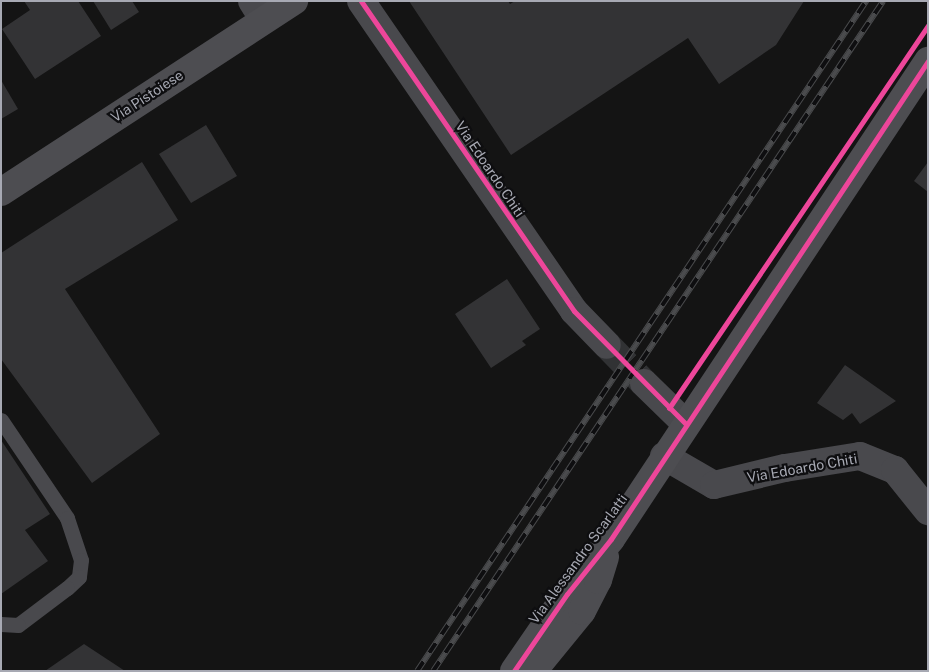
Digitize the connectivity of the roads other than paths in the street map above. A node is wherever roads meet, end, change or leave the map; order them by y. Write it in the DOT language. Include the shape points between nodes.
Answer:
graph roads {
  1 [pos="294,1"];
  2 [pos="362,1"];
  3 [pos="258,11"];
  4 [pos="928,61"];
  5 [pos="1,192"];
  6 [pos="607,345"];
  7 [pos="644,383"];
  8 [pos="1,420"];
  9 [pos="685,423"];
  10 [pos="664,456"];
  11 [pos="928,511"];
  12 [pos="610,539"];
  13 [pos="1,624"];
  14 [pos="514,671"];
  15 [pos="532,671"];
  1 -- 3 [label="street, Via Pistoiese"];
  2 -- 6 [label="street, Via Edoardo Chiti" via="574,311"];
  3 -- 5 [label="street, Via Pistoiese"];
  4 -- 9 [label="street, Via Alessandro Scarlatti"];
  7 -- 9 [label="street"];
  8 -- 13 [label="lane" via="67,518 81,560 79,577 67,588 18,625"];
  9 -- 10 [label="street, Via Alessandro Scarlatti"];
  10 -- 11 [label="street, Via Edoardo Chiti" via="714,485 785,468 860,456 895,470"];
  10 -- 12 [label="street, Via Alessandro Scarlatti"];
  12 -- 14 [label="street, Via Alessandro Scarlatti"];
  12 -- 15 [label="street, Via Alessandro Scarlatti" via="598,580 582,611"];
}
